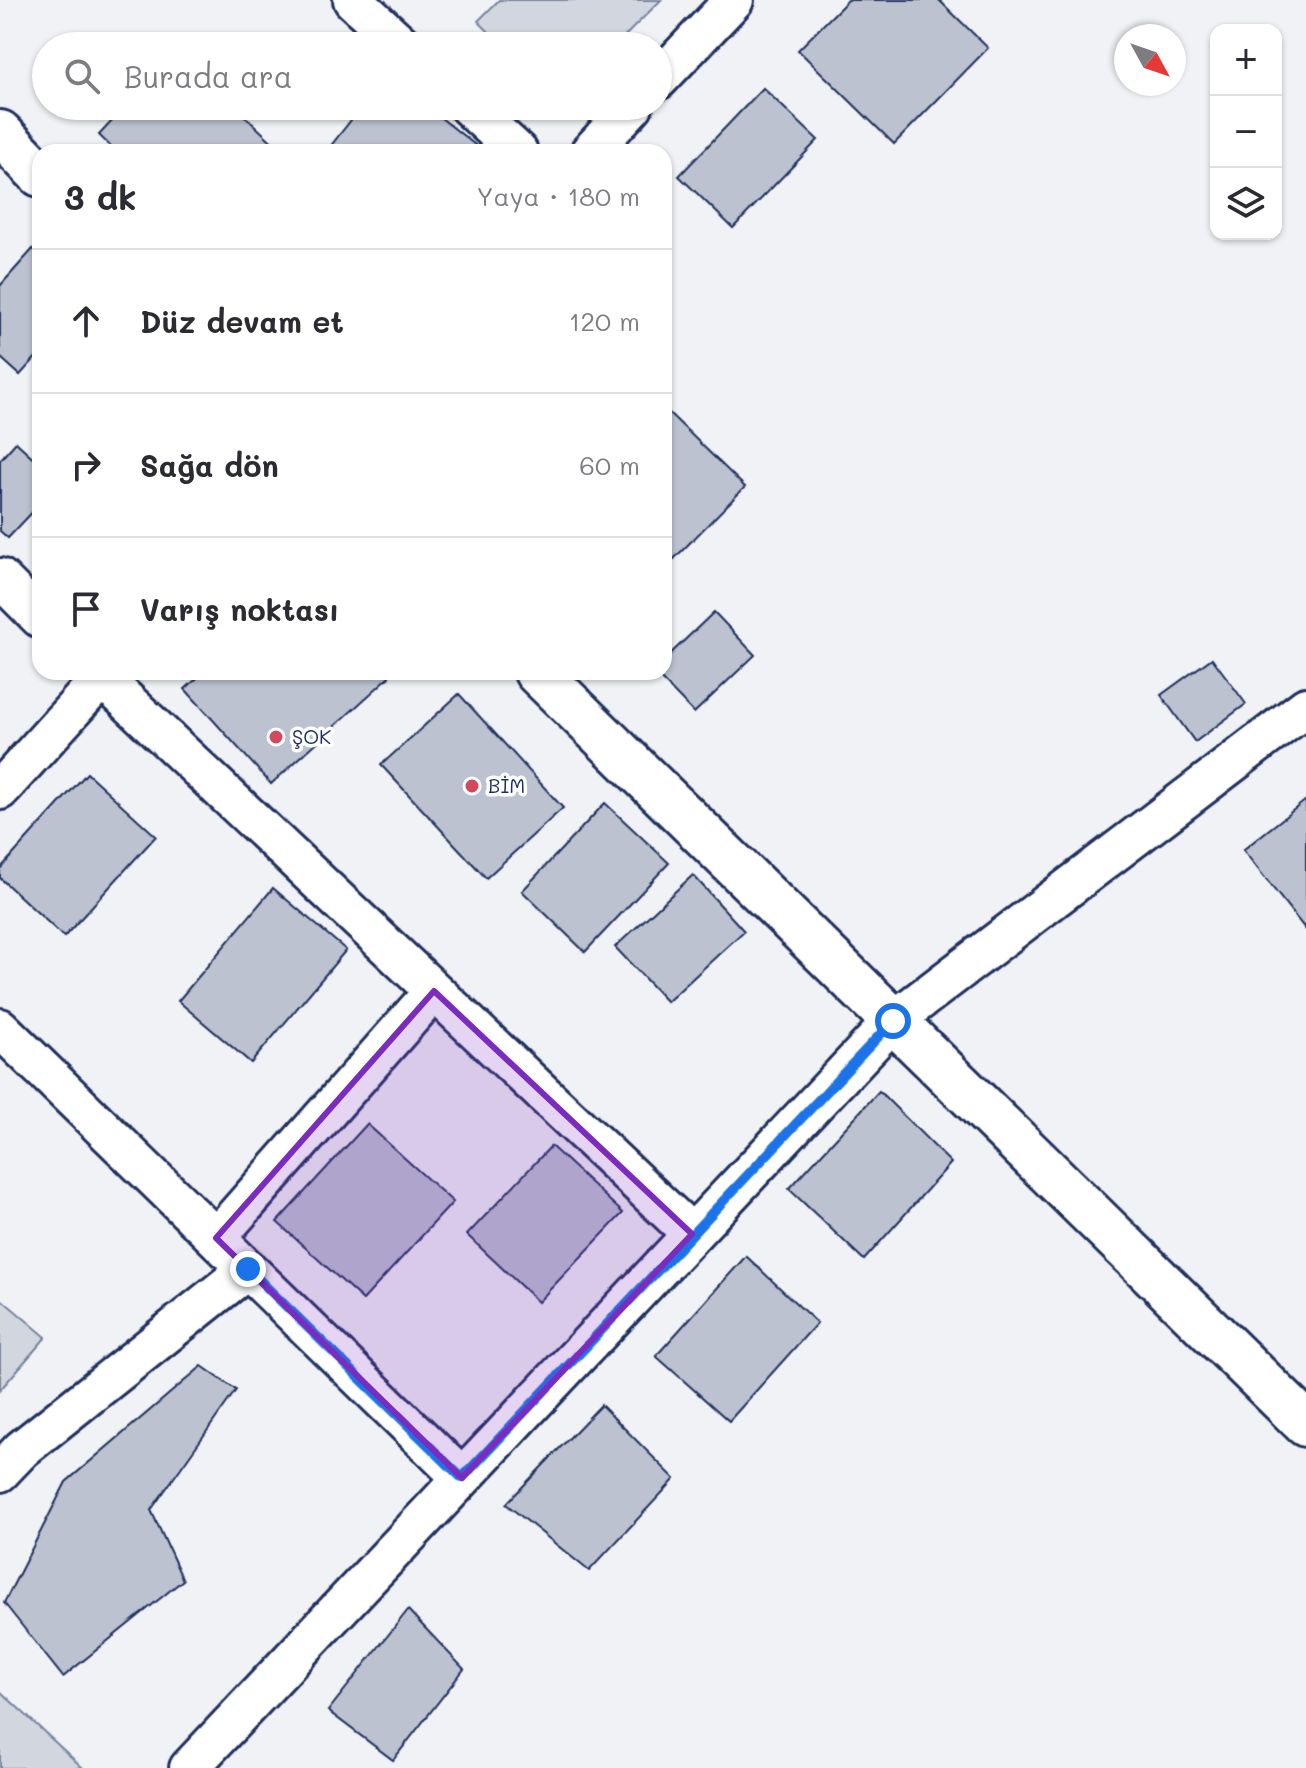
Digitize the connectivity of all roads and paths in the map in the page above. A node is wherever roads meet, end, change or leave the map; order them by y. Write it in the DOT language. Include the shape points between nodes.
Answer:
graph roads {
  1 [pos="353,0"];
  2 [pos="734,0"];
  3 [pos="388,32"];
  4 [pos="672,65"];
  5 [pos="483,120"];
  6 [pos="620,120"];
  7 [pos="0,133"];
  8 [pos="509,144"];
  9 [pos="597,144"];
  10 [pos="32,166"];
  11 [pos="0,578"];
  12 [pos="32,610"];
  13 [pos="96,680"];
  14 [pos="107,680"];
  15 [pos="545,680"];
  16 [pos="1306,707"];
  17 [pos="0,790"];
  18 [pos="434,991"];
  19 [pos="893,1021"];
  20 [pos="0,1028"];
  21 [pos="692,1234"];
  22 [pos="216,1238"];
  23 [pos="248,1269"];
  24 [pos="1306,1424"];
  25 [pos="0,1472"];
  26 [pos="462,1478"];
  27 [pos="189,1768"];
  1 -- 3 [label="street"];
  2 -- 4 [label="street"];
  5 -- 8 [label="street"];
  6 -- 9 [label="street"];
  7 -- 10 [label="main road"];
  11 -- 12 [label="street"];
  13 -- 17 [label="street"];
  14 -- 18 [label="street"];
  15 -- 19 [label="main road"];
  16 -- 19 [label="street"];
  18 -- 21 [label="street"];
  18 -- 22 [label="street"];
  19 -- 21 [label="street"];
  19 -- 24 [label="main road"];
  20 -- 22 [label="street"];
  21 -- 26 [label="street"];
  22 -- 23 [label="street"];
  23 -- 25 [label="street"];
  23 -- 26 [label="street"];
  26 -- 27 [label="street"];
}
